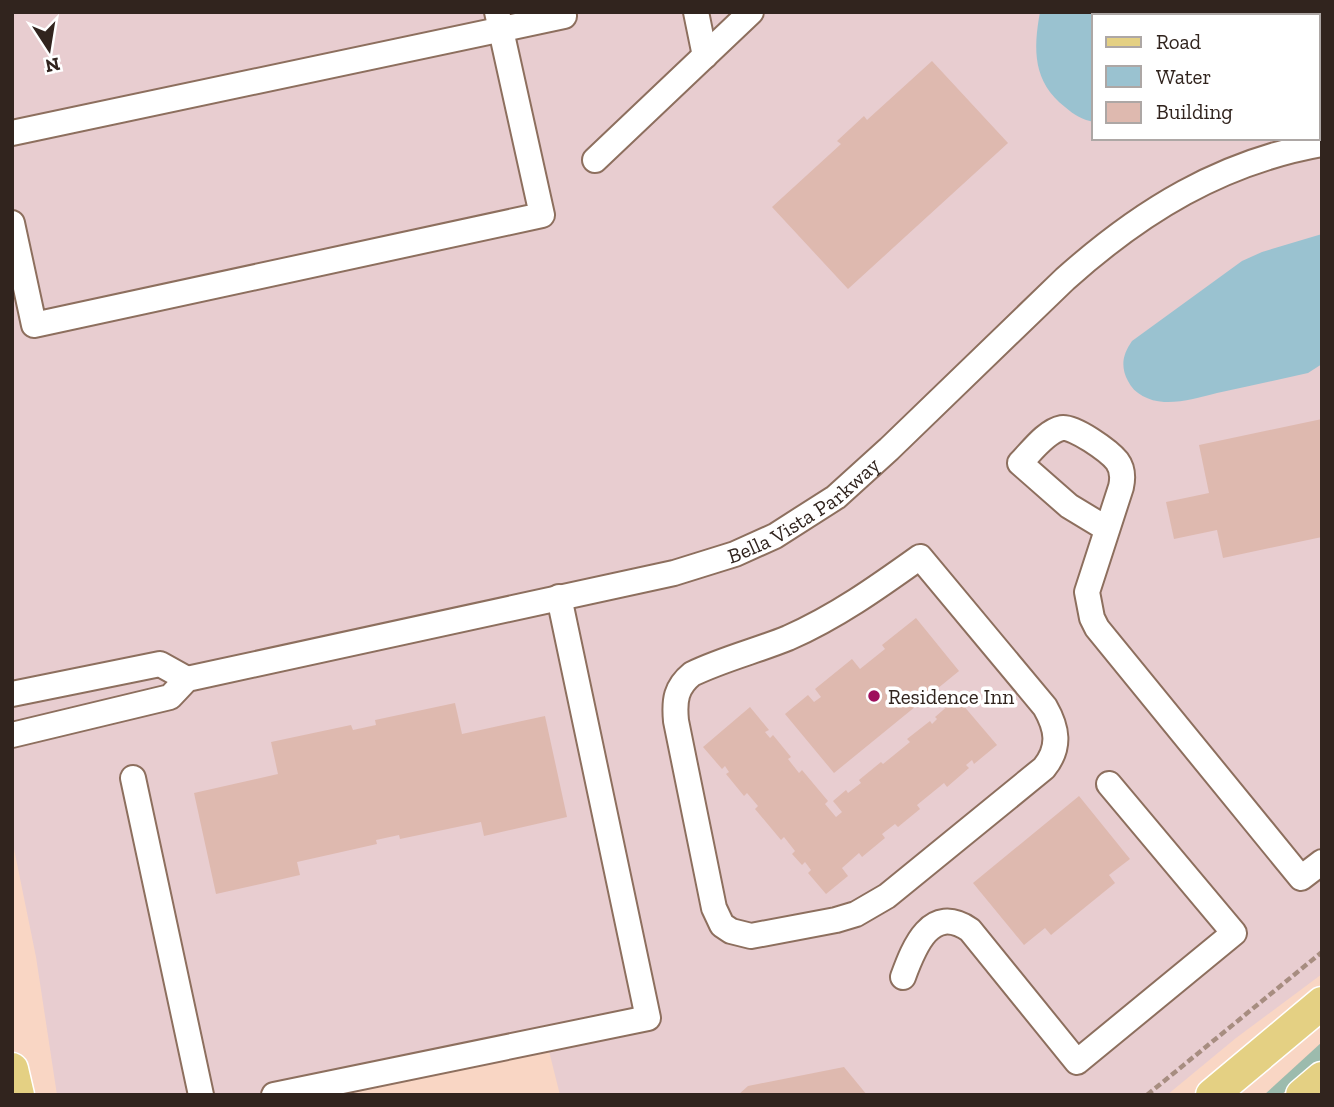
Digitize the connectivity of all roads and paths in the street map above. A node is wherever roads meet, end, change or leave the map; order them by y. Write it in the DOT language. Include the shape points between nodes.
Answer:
graph roads {
  1 [pos="696,12"];
  2 [pos="751,12"];
  3 [pos="564,16"];
  4 [pos="499,21"];
  5 [pos="705,56"];
  6 [pos="12,133"];
  7 [pos="1293,144"];
  8 [pos="1322,144"];
  9 [pos="595,160"];
  10 [pos="12,223"];
  11 [pos="1107,529"];
  12 [pos="920,557"];
  13 [pos="559,597"];
  14 [pos="187,678"];
  15 [pos="12,694"];
  16 [pos="12,735"];
  17 [pos="133,778"];
  18 [pos="1109,784"];
  19 [pos="1322,862"];
  20 [pos="1322,952"];
  21 [pos="903,976"];
  22 [pos="1322,1003"];
  23 [pos="12,1069"];
  24 [pos="1322,1079"];
  25 [pos="18,1095"];
  26 [pos="201,1095"];
  27 [pos="274,1095"];
  28 [pos="1147,1095"];
  29 [pos="1212,1095"];
  30 [pos="1302,1095"];
  1 -- 5 [label="street"];
  2 -- 5 [label="street"];
  3 -- 4 [label="street"];
  4 -- 6 [label="street"];
  4 -- 10 [label="street" via="542,215 34,325"];
  5 -- 9 [label="street"];
  7 -- 8 [label="street, Bella Vista Parkway"];
  7 -- 13 [label="street, Bella Vista Parkway" via="1211,177 1149,212 1106,244 836,497 792,526 704,565"];
  11 -- 19 [label="street" via="1087,592 1097,628 1301,878"];
  12 -- 12 [label="street" via="821,621 692,674 676,693 676,721 715,908 722,925 731,931 763,934 836,920 872,906 1051,760 1056,731 1045,707"];
  13 -- 14 [label="street, Bella Vista Parkway"];
  13 -- 27 [label="street" via="648,1018"];
  14 -- 15 [label="street" via="160,664"];
  14 -- 16 [label="street, Bella Vista Parkway" via="170,697"];
  17 -- 26 [label="street"];
  18 -- 21 [label="street" via="1234,933 1077,1062 963,925 947,922 927,930 916,943"];
  20 -- 28 [label="path"];
  22 -- 29 [label="main road"];
  23 -- 25 [label="main road"];
  24 -- 30 [label="main road"];
}
